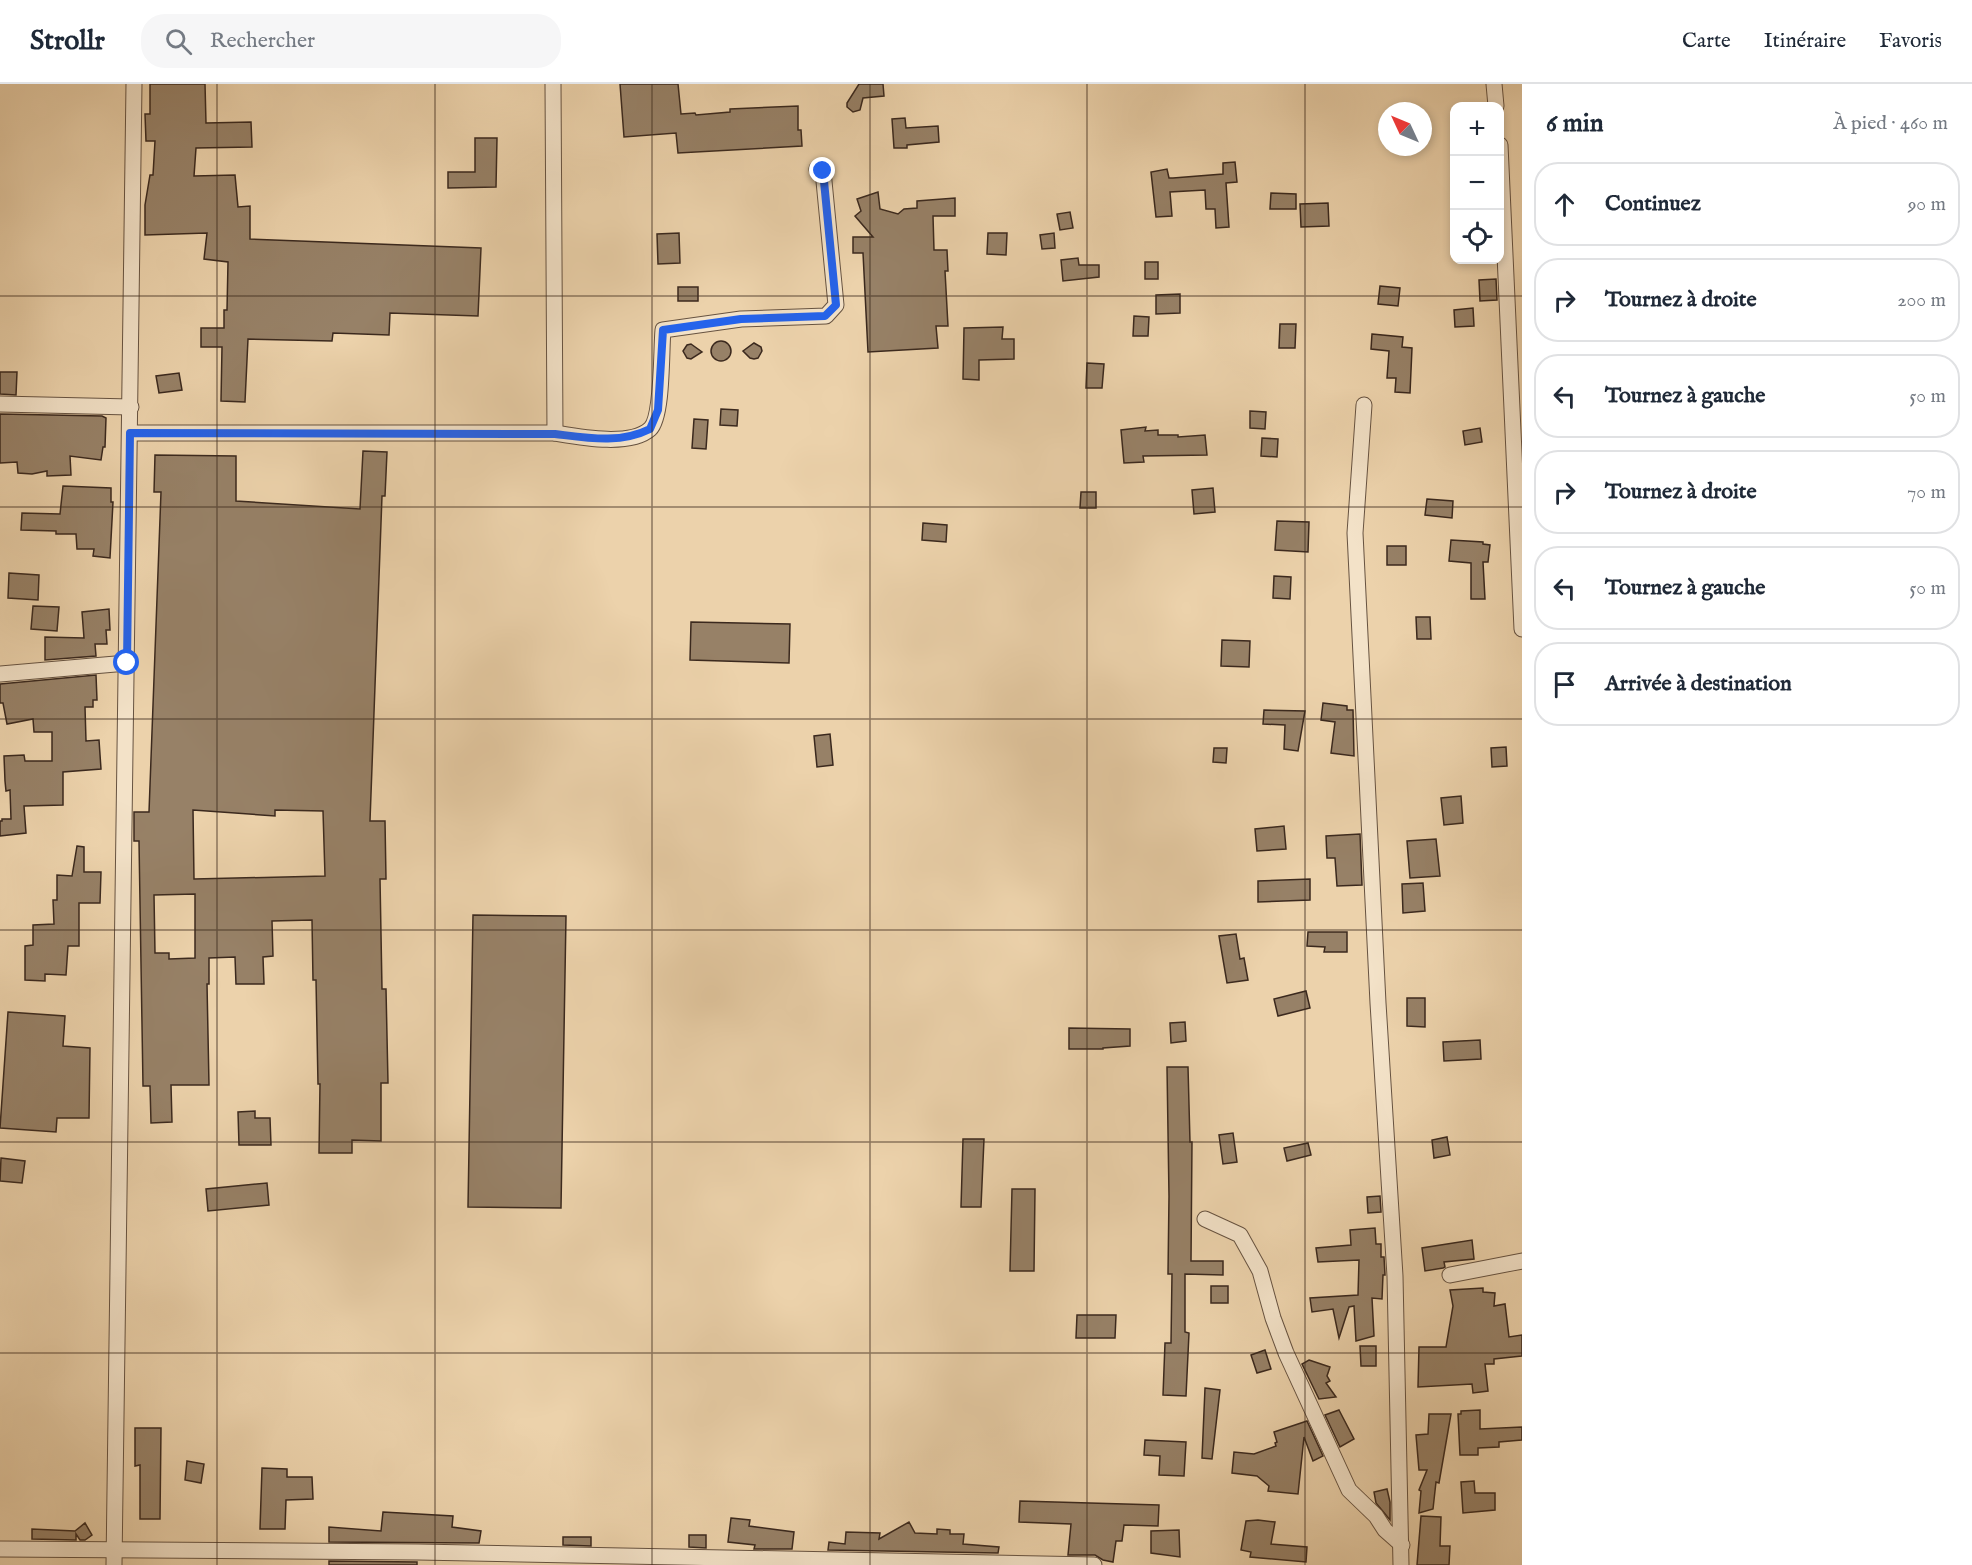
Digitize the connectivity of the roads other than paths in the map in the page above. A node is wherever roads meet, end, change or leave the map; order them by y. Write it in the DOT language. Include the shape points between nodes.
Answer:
graph roads {
  1 [pos="134,84"];
  2 [pos="553,84"];
  3 [pos="1494,84"];
  4 [pos="1496,102"];
  5 [pos="1500,156"];
  6 [pos="817,170"];
  7 [pos="0,404"];
  8 [pos="1364,405"];
  9 [pos="131,407"];
  10 [pos="130,433"];
  11 [pos="555,434"];
  12 [pos="1522,629"];
  13 [pos="127,663"];
  14 [pos="0,674"];
  15 [pos="1205,1219"];
  16 [pos="1522,1261"];
  17 [pos="1450,1275"];
  18 [pos="1402,1545"];
  19 [pos="0,1549"];
  20 [pos="418,1552"];
  21 [pos="114,1557"];
  22 [pos="715,1561"];
  23 [pos="1017,1564"];
  24 [pos="432,1565"];
  25 [pos="1094,1565"];
  26 [pos="1401,1565"];
  1 -- 9 [label="street"];
  2 -- 11 [label="street"];
  3 -- 4 [label="street"];
  5 -- 12 [label="street"];
  6 -- 11 [label="street" via="823,171 836,305 825,316 741,319 663,330 658,410 650,429 620,439"];
  7 -- 9 [label="street"];
  8 -- 18 [label="street" via="1355,533 1377,1003 1395,1276"];
  9 -- 10 [label="street"];
  10 -- 11 [label="street"];
  10 -- 13 [label="street"];
  13 -- 14 [label="street"];
  13 -- 21 [label="street"];
  15 -- 18 [label="street" via="1240,1235 1260,1271 1286,1353 1349,1490"];
  16 -- 17 [label="street"];
  18 -- 26 [label="street"];
  19 -- 21 [label="street"];
  20 -- 21 [label="street"];
  20 -- 22 [label="street"];
  20 -- 24 [label="street"];
  22 -- 23 [label="street"];
  23 -- 25 [label="street"];
}
